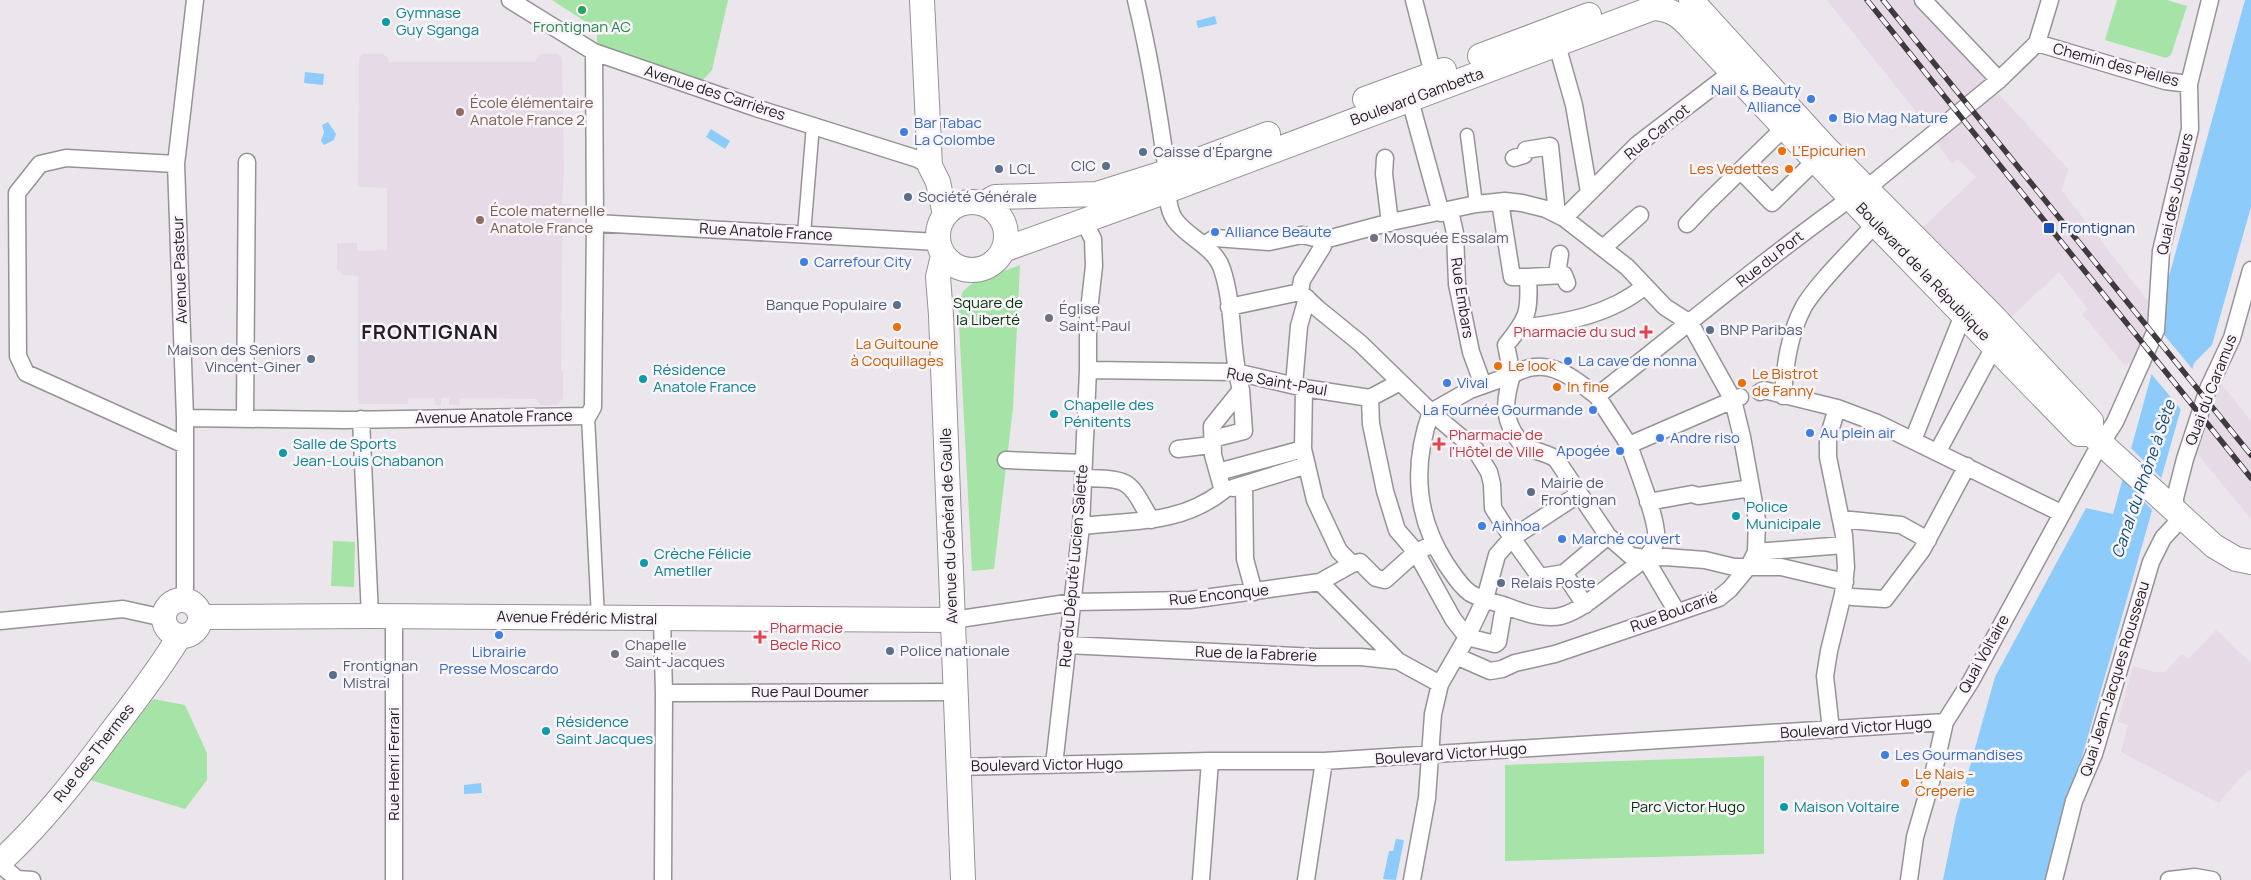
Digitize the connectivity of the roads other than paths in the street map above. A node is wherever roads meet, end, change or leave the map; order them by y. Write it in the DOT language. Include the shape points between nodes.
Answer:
graph roads {
  1 [pos="195,0"];
  2 [pos="510,0"];
  3 [pos="922,0"];
  4 [pos="1136,0"];
  5 [pos="1414,0"];
  6 [pos="1628,0"];
  7 [pos="1691,0"];
  8 [pos="1923,0"];
  9 [pos="2050,0"];
  10 [pos="2210,0"];
  11 [pos="1657,5"];
  12 [pos="2037,43"];
  13 [pos="1557,45"];
  14 [pos="594,52"];
  15 [pos="1739,65"];
  16 [pos="1433,74"];
  17 [pos="1999,80"];
  18 [pos="2189,84"];
  19 [pos="1410,100"];
  20 [pos="813,125"];
  21 [pos="1785,127"];
  22 [pos="1467,135"];
  23 [pos="1385,158"];
  24 [pos="1514,158"];
  25 [pos="1816,160"];
  26 [pos="247,162"];
  27 [pos="176,164"];
  28 [pos="1741,171"];
  29 [pos="934,174"];
  30 [pos="1167,181"];
  31 [pos="1589,192"];
  32 [pos="1859,193"];
  33 [pos="1066,195"];
  34 [pos="1500,202"];
  35 [pos="976,203"];
  36 [pos="1476,204"];
  37 [pos="1445,212"];
  38 [pos="945,215"];
  39 [pos="1640,215"];
  40 [pos="1560,216"];
  41 [pos="1083,220"];
  42 [pos="595,223"];
  43 [pos="1390,223"];
  44 [pos="1687,224"];
  45 [pos="1875,224"];
  46 [pos="804,234"];
  47 [pos="1324,240"];
  48 [pos="1204,245"];
  49 [pos="1603,248"];
  50 [pos="940,249"];
  51 [pos="1003,250"];
  52 [pos="1560,254"];
  53 [pos="2251,270"];
  54 [pos="972,271"];
  55 [pos="1528,277"];
  56 [pos="1644,286"];
  57 [pos="1304,295"];
  58 [pos="1230,307"];
  59 [pos="941,315"];
  60 [pos="1965,318"];
  61 [pos="1690,323"];
  62 [pos="1520,328"];
  63 [pos="2156,330"];
  64 [pos="1999,338"];
  65 [pos="1088,370"];
  66 [pos="1236,372"];
  67 [pos="1512,375"];
  68 [pos="1400,382"];
  69 [pos="1482,385"];
  70 [pos="1299,387"];
  71 [pos="1241,390"];
  72 [pos="1760,392"];
  73 [pos="1597,396"];
  74 [pos="1783,396"];
  75 [pos="1370,398"];
  76 [pos="1736,398"];
  77 [pos="1837,408"];
  78 [pos="1431,412"];
  79 [pos="588,416"];
  80 [pos="185,418"];
  81 [pos="245,418"];
  82 [pos="360,419"];
  83 [pos="2096,439"];
  84 [pos="1913,440"];
  85 [pos="1211,442"];
  86 [pos="185,445"];
  87 [pos="1629,445"];
  88 [pos="1178,449"];
  89 [pos="1938,451"];
  90 [pos="1305,457"];
  91 [pos="1006,460"];
  92 [pos="1967,466"];
  93 [pos="1084,470"];
  94 [pos="1218,472"];
  95 [pos="1244,485"];
  96 [pos="1751,488"];
  97 [pos="1223,491"];
  98 [pos="1579,494"];
  99 [pos="1648,502"];
  100 [pos="2176,512"];
  101 [pos="2061,513"];
  102 [pos="1841,519"];
  103 [pos="1151,520"];
  104 [pos="1081,526"];
  105 [pos="1608,536"];
  106 [pos="1512,538"];
  107 [pos="1928,540"];
  108 [pos="1433,544"];
  109 [pos="1844,545"];
  110 [pos="1416,552"];
  111 [pos="1645,558"];
  112 [pos="1752,559"];
  113 [pos="1356,563"];
  114 [pos="2249,566"];
  115 [pos="1564,574"];
  116 [pos="1320,582"];
  117 [pos="1844,588"];
  118 [pos="1254,592"];
  119 [pos="1485,599"];
  120 [pos="1073,602"];
  121 [pos="1584,604"];
  122 [pos="1504,606"];
  123 [pos="193,609"];
  124 [pos="1677,612"];
  125 [pos="370,616"];
  126 [pos="164,618"];
  127 [pos="394,618"];
  128 [pos="598,618"];
  129 [pos="662,619"];
  130 [pos="953,620"];
  131 [pos="0,621"];
  132 [pos="179,637"];
  133 [pos="1467,637"];
  134 [pos="1067,645"];
  135 [pos="1456,656"];
  136 [pos="1398,661"];
  137 [pos="1440,684"];
  138 [pos="956,692"];
  139 [pos="664,693"];
  140 [pos="1945,722"];
  141 [pos="1831,730"];
  142 [pos="1430,756"];
  143 [pos="1210,762"];
  144 [pos="1324,762"];
  145 [pos="1054,765"];
  146 [pos="957,767"];
  147 [pos="0,863"];
  148 [pos="32,880"];
  149 [pos="394,880"];
  150 [pos="663,880"];
  151 [pos="963,880"];
  152 [pos="1201,880"];
  153 [pos="1306,880"];
  154 [pos="1412,880"];
  155 [pos="1909,880"];
  156 [pos="2054,880"];
  157 [pos="2169,880"];
  158 [pos="2212,880"];
  1 -- 27 [label="street, Avenue Pasteur"];
  2 -- 14 [label="street, Avenue des Carrières"];
  3 -- 29 [label="main road"];
  4 -- 30 [label="street" via="1152,72"];
  5 -- 16 [label="street"];
  6 -- 16 [label="main road, Boulevard Gambetta"];
  7 -- 15 [label="main road, Boulevard de la République"];
  8 -- 17 [label="street"];
  9 -- 12 [label="street"];
  10 -- 18 [label="street, Quai des Jouteurs"];
  11 -- 13 [label="main road, Boulevard Gambetta"];
  11 -- 15 [label="main road, Boulevard de la République" via="1674,11"];
  12 -- 17 [label="street, Chemin des Pielles"];
  12 -- 18 [label="street, Chemin des Pielles" via="2165,81"];
  13 -- 19 [label="main road, Boulevard Gambetta"];
  13 -- 31 [label="street" via="1574,105"];
  14 -- 20 [label="street, Avenue des Carrières"];
  14 -- 42 [label="street, Avenue Anatole France"];
  15 -- 21 [label="main road, Boulevard de la République"];
  15 -- 31 [label="street, Rue Carnot" via="1638,144"];
  15 -- 32 [label="main road, Boulevard de la République" via="1826,148"];
  16 -- 30 [label="main road, Boulevard Gambetta"];
  17 -- 32 [label="street, Chemin des Pielles"];
  18 -- 63 [label="street, Quai des Jouteurs" via="2190,129 2161,252"];
  19 -- 30 [label="main road, Boulevard Gambetta" via="1280,147"];
  19 -- 37 [label="street, Rue Embars"];
  20 -- 29 [label="street, Avenue des Carrières" via="918,159"];
  20 -- 46 [label="street"];
  21 -- 25 [label="main road, Boulevard de la République"];
  21 -- 28 [label="street"];
  22 -- 36 [label="street"];
  23 -- 43 [label="street"];
  24 -- 40 [label="street" via="1524,155 1526,150 1550,146"];
  25 -- 28 [label="street" via="1772,203"];
  25 -- 32 [label="main road, Boulevard de la République"];
  26 -- 81 [label="street"];
  27 -- 80 [label="street, Avenue Pasteur"];
  27 -- 86 [label="street" via="66,158 40,164 17,192 18,356 26,373"];
  28 -- 44 [label="street"];
  29 -- 35 [label="main road"];
  29 -- 38 [label="main road"];
  30 -- 33 [label="main road, Boulevard Gambetta" via="1097,194"];
  30 -- 41 [label="main road, Boulevard Gambetta"];
  30 -- 48 [label="street" via="1174,220"];
  31 -- 40 [label="street, Rue Carnot"];
  32 -- 45 [label="main road, Boulevard de la République"];
  32 -- 61 [label="street, Rue du Port"];
  32 -- 64 [label="main road, Boulevard de la République"];
  33 -- 35 [label="main road, Boulevard Gambetta" via="995,197"];
  33 -- 41 [label="main road"];
  34 -- 36 [label="street"];
  34 -- 40 [label="street" via="1522,203"];
  34 -- 55 [label="street" via="1512,277"];
  35 -- 38 [label="main road" via="952,208"];
  35 -- 51 [label="main road" via="993,209 1003,223 1006,240"];
  36 -- 37 [label="street"];
  37 -- 43 [label="street"];
  37 -- 69 [label="street, Rue Embars" via="1455,233 1457,284 1471,352"];
  38 -- 50 [label="main road" via="940,223"];
  39 -- 49 [label="street"];
  40 -- 49 [label="street"];
  41 -- 51 [label="main road, Boulevard Gambetta"];
  41 -- 65 [label="street, Rue du Député Lucien Salette" via="1093,238 1094,266 1088,319"];
  42 -- 46 [label="street, Rue Anatole France"];
  42 -- 79 [label="street, Avenue Anatole France" via="593,407"];
  43 -- 47 [label="street"];
  45 -- 60 [label="main road, Boulevard de la République"];
  45 -- 74 [label="street" via="1805,306 1786,360"];
  46 -- 50 [label="street, Rue Anatole France"];
  47 -- 48 [label="street" via="1302,235 1269,242 1215,238"];
  47 -- 57 [label="street" via="1302,280"];
  48 -- 58 [label="street" via="1222,267"];
  49 -- 56 [label="street"];
  50 -- 54 [label="main road" via="951,264"];
  50 -- 59 [label="main road, Avenue du Général de Gaulle"];
  51 -- 54 [label="main road" via="990,265"];
  52 -- 55 [label="street" via="1562,279"];
  53 -- 100 [label="street, Quai du Caramus" via="2232,338 2208,389 2190,441 2176,498"];
  54 -- 59 [label="main road" via="957,287"];
  55 -- 62 [label="street" via="1528,315"];
  56 -- 61 [label="street" via="1665,307"];
  56 -- 62 [label="street" via="1630,298 1606,309 1562,323"];
  57 -- 58 [label="street"];
  57 -- 68 [label="street"];
  57 -- 70 [label="street" via="1299,326"];
  58 -- 66 [label="street"];
  59 -- 130 [label="main road, Avenue du Général de Gaulle"];
  60 -- 64 [label="main road, Boulevard de la République"];
  60 -- 84 [label="street" via="1959,325"];
  61 -- 73 [label="street, Rue du Port"];
  61 -- 76 [label="street"];
  62 -- 67 [label="street" via="1506,345"];
  63 -- 83 [label="street, Quai Voltaire" via="2115,422"];
  64 -- 83 [label="main road, Boulevard de la République" via="2092,421"];
  64 -- 89 [label="street"];
  65 -- 66 [label="street, Rue Saint-Paul"];
  65 -- 93 [label="street, Rue du Député Lucien Salette"];
  66 -- 70 [label="street, Rue Saint-Paul"];
  66 -- 71 [label="street"];
  67 -- 69 [label="street"];
  67 -- 73 [label="street" via="1538,365 1568,374"];
  67 -- 98 [label="street" via="1507,393 1508,424 1521,444 1556,459"];
  68 -- 75 [label="street"];
  68 -- 78 [label="street"];
  69 -- 78 [label="street"];
  70 -- 75 [label="street, Rue Saint-Paul"];
  70 -- 90 [label="street"];
  71 -- 85 [label="street" via="1212,426"];
  71 -- 85 [label="street" via="1244,431"];
  72 -- 74 [label="street" via="1764,390"];
  73 -- 87 [label="street"];
  74 -- 77 [label="street"];
  75 -- 110 [label="street" via="1371,424 1385,491 1397,530"];
  76 -- 87 [label="street"];
  76 -- 96 [label="street"];
  77 -- 84 [label="street"];
  77 -- 102 [label="street" via="1828,438 1828,457"];
  78 -- 106 [label="street" via="1480,456 1489,472 1493,508"];
  78 -- 108 [label="street" via="1420,450 1418,475 1421,502"];
  79 -- 82 [label="street, Avenue Anatole France"];
  79 -- 128 [label="street"];
  80 -- 81 [label="street, Avenue Anatole France"];
  80 -- 86 [label="street, Avenue Pasteur"];
  81 -- 82 [label="street, Avenue Anatole France"];
  82 -- 125 [label="street"];
  83 -- 100 [label="main road"];
  83 -- 101 [label="street, Quai Voltaire"];
  84 -- 89 [label="street"];
  85 -- 88 [label="street"];
  85 -- 94 [label="street"];
  86 -- 123 [label="street, Avenue Pasteur"];
  87 -- 99 [label="street"];
  89 -- 92 [label="street"];
  90 -- 94 [label="street"];
  90 -- 95 [label="street"];
  90 -- 113 [label="street" via="1316,500 1339,551"];
  91 -- 93 [label="street"];
  92 -- 101 [label="street"];
  92 -- 107 [label="street"];
  93 -- 103 [label="street" via="1117,479 1132,487"];
  93 -- 104 [label="street, Rue du Député Lucien Salette"];
  94 -- 97 [label="street"];
  95 -- 97 [label="street"];
  95 -- 118 [label="street" via="1245,558"];
  96 -- 99 [label="street"];
  96 -- 112 [label="street" via="1757,520"];
  97 -- 103 [label="street" via="1188,512"];
  98 -- 105 [label="street"];
  98 -- 106 [label="street"];
  99 -- 111 [label="street" via="1657,537"];
  100 -- 114 [label="main road" via="2214,546"];
  100 -- 156 [label="street, Quai Jean-Jacques Rousseau" via="2176,524 2163,538 2151,562 2094,754 2074,801"];
  101 -- 140 [label="street, Quai Voltaire"];
  102 -- 107 [label="street" via="1901,525"];
  102 -- 109 [label="street"];
  103 -- 104 [label="street"];
  104 -- 120 [label="street, Rue du Député Lucien Salette"];
  105 -- 111 [label="street" via="1632,556"];
  105 -- 115 [label="street"];
  106 -- 115 [label="street" via="1540,577"];
  106 -- 119 [label="street" via="1497,555"];
  107 -- 117 [label="street" via="1885,599 1852,597"];
  108 -- 110 [label="street"];
  108 -- 119 [label="street" via="1458,581 1470,593"];
  109 -- 112 [label="street"];
  109 -- 117 [label="street"];
  110 -- 113 [label="street" via="1385,580 1376,578"];
  110 -- 133 [label="street" via="1453,619"];
  111 -- 112 [label="street" via="1705,560 1734,567"];
  111 -- 121 [label="street"];
  111 -- 124 [label="street"];
  112 -- 117 [label="street"];
  112 -- 124 [label="street, Rue Boucarié" via="1730,589 1719,598"];
  113 -- 116 [label="street, Rue Enconque"];
  115 -- 121 [label="street"];
  116 -- 118 [label="street, Rue Enconque"];
  116 -- 136 [label="street"];
  117 -- 141 [label="street" via="1825,676"];
  118 -- 120 [label="street, Rue Enconque" via="1190,600"];
  119 -- 122 [label="street"];
  119 -- 133 [label="street"];
  120 -- 130 [label="street, Rue Enconque"];
  120 -- 134 [label="street, Rue du Député Lucien Salette"];
  121 -- 122 [label="street" via="1560,616 1527,614"];
  122 -- 133 [label="street" via="1498,642"];
  123 -- 125 [label="main road, Avenue Frédéric Mistral"];
  123 -- 126 [label="main road" via="178,601 170,605"];
  123 -- 132 [label="main road" via="198,628 190,636"];
  124 -- 135 [label="street, Rue Boucarié" via="1555,654 1490,672"];
  125 -- 127 [label="main road, Avenue Frédéric Mistral"];
  126 -- 131 [label="street" via="123,609"];
  126 -- 132 [label="main road" via="168,630"];
  127 -- 128 [label="main road, Avenue Frédéric Mistral"];
  127 -- 149 [label="street, Rue Henri Ferrari"];
  128 -- 129 [label="main road, Avenue Frédéric Mistral"];
  129 -- 130 [label="main road, Avenue Frédéric Mistral"];
  129 -- 139 [label="street"];
  130 -- 138 [label="main road, Avenue du Général de Gaulle"];
  132 -- 147 [label="main road, Rue des Thermes" via="163,664 79,775"];
  133 -- 135 [label="street"];
  134 -- 136 [label="street, Rue de la Fabrerie"];
  134 -- 145 [label="street, Rue du Député Lucien Salette"];
  135 -- 137 [label="street"];
  136 -- 137 [label="street, Rue de la Fabrerie"];
  137 -- 142 [label="street" via="1433,714"];
  138 -- 139 [label="street, Rue Paul Doumer"];
  138 -- 146 [label="main road, Avenue du Général de Gaulle"];
  139 -- 150 [label="street"];
  140 -- 141 [label="street, Boulevard Victor Hugo"];
  140 -- 155 [label="street, Quai Voltaire" via="1915,837"];
  141 -- 142 [label="street, Boulevard Victor Hugo"];
  142 -- 144 [label="street, Boulevard Victor Hugo"];
  142 -- 154 [label="street" via="1427,798"];
  143 -- 144 [label="street, Boulevard Victor Hugo"];
  143 -- 145 [label="street, Boulevard Victor Hugo"];
  143 -- 152 [label="street"];
  144 -- 153 [label="street"];
  145 -- 146 [label="street, Boulevard Victor Hugo"];
  146 -- 151 [label="main road, Avenue du Général de Gaulle"];
  147 -- 148 [label="street" via="17,879"];
  157 -- 158 [label="street" via="2195,877"];
}
